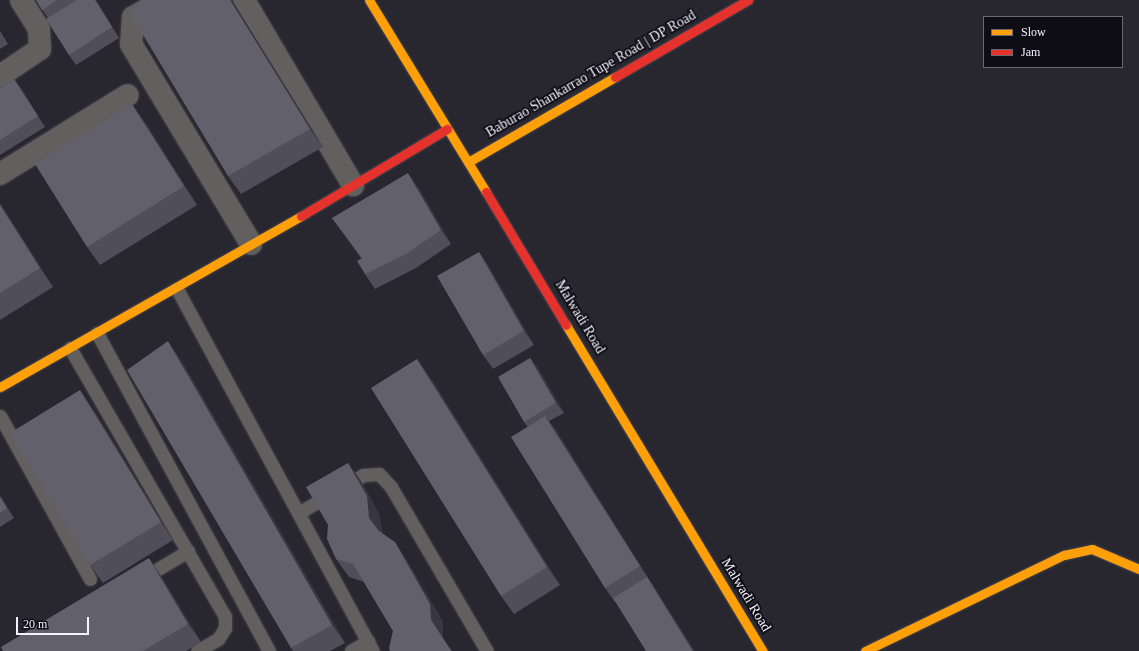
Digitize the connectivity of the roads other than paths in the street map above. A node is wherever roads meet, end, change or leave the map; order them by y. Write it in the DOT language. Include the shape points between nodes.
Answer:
graph roads {
  1 [pos="21,0"];
  2 [pos="163,0"];
  3 [pos="244,0"];
  4 [pos="369,0"];
  5 [pos="748,0"];
  6 [pos="0,76"];
  7 [pos="128,95"];
  8 [pos="447,129"];
  9 [pos="470,161"];
  10 [pos="0,174"];
  11 [pos="353,185"];
  12 [pos="251,244"];
  13 [pos="177,289"];
  14 [pos="97,333"];
  15 [pos="70,348"];
  16 [pos="0,387"];
  17 [pos="98,396"];
  18 [pos="84,404"];
  19 [pos="0,416"];
  20 [pos="29,436"];
  21 [pos="15,444"];
  22 [pos="300,512"];
  23 [pos="188,552"];
  24 [pos="1139,569"];
  25 [pos="90,579"];
  26 [pos="126,587"];
  27 [pos="371,646"];
  28 [pos="198,651"];
  29 [pos="269,651"];
  30 [pos="351,651"];
  31 [pos="486,651"];
  32 [pos="763,651"];
  33 [pos="865,651"];
  1 -- 6 [label="street" via="39,29 40,49"];
  2 -- 12 [label="street" via="133,17 131,44"];
  3 -- 11 [label="street"];
  4 -- 8 [label="street, Malwadi Road"];
  5 -- 9 [label="street, Baburao Shankarrao Tupe Road | DP Road"];
  7 -- 10 [label="street"];
  8 -- 9 [label="street, Malwadi Road"];
  8 -- 11 [label="street"];
  9 -- 32 [label="street, Malwadi Road"];
  11 -- 12 [label="street"];
  12 -- 13 [label="street"];
  13 -- 14 [label="street"];
  13 -- 22 [label="lane"];
  14 -- 15 [label="street"];
  14 -- 29 [label="lane"];
  15 -- 16 [label="street"];
  15 -- 17 [label="lane"];
  17 -- 18 [label="lane"];
  17 -- 23 [label="lane"];
  19 -- 21 [label="lane"];
  20 -- 21 [label="lane"];
  21 -- 25 [label="lane"];
  22 -- 27 [label="lane"];
  22 -- 31 [label="lane" via="363,475 378,474 391,487"];
  23 -- 26 [label="lane"];
  23 -- 28 [label="lane" via="225,616 225,628 218,639"];
  24 -- 33 [label="street" via="1092,549 1064,555"];
  27 -- 30 [label="lane"];
}
